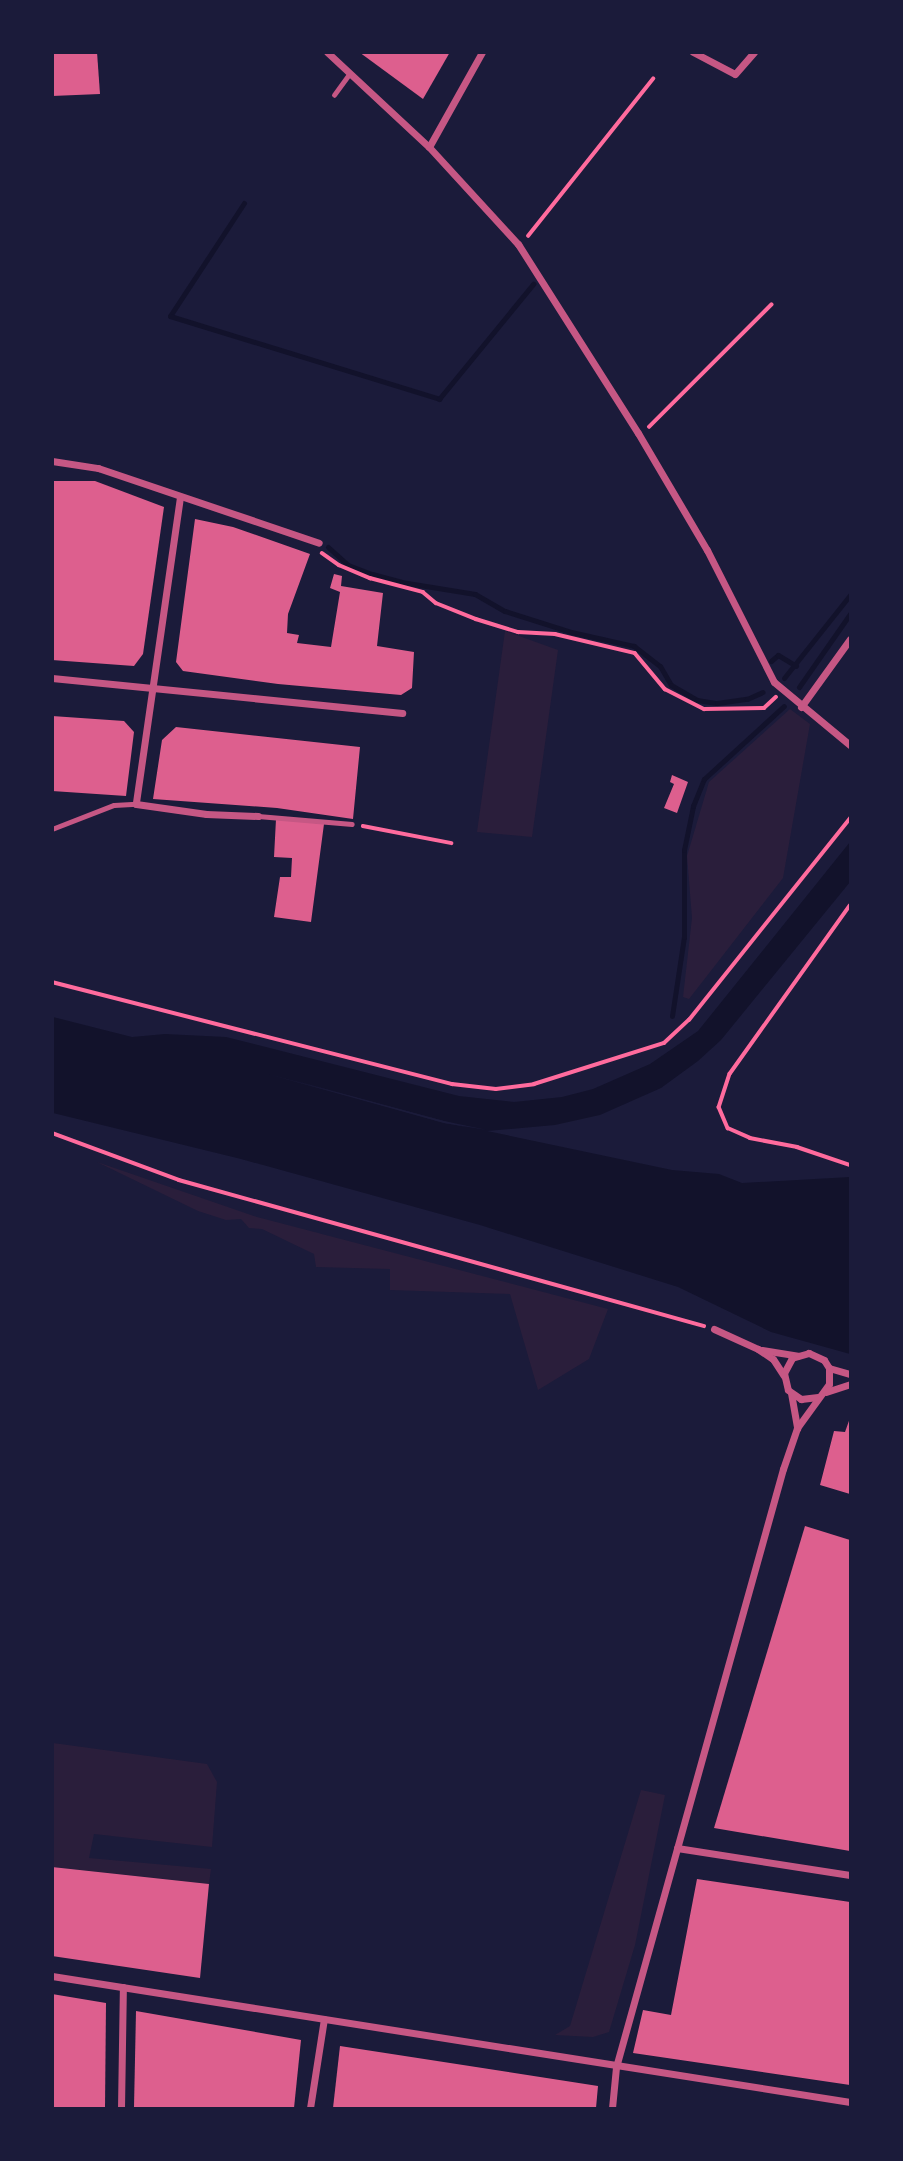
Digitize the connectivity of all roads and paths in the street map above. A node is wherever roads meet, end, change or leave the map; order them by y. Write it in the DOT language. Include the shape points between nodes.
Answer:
graph roads {
  1 [pos="327,52"];
  2 [pos="482,52"];
  3 [pos="692,52"];
  4 [pos="754,52"];
  5 [pos="349,74"];
  6 [pos="653,79"];
  7 [pos="334,95"];
  8 [pos="429,147"];
  9 [pos="518,244"];
  10 [pos="771,304"];
  11 [pos="638,433"];
  12 [pos="52,461"];
  13 [pos="180,497"];
  14 [pos="319,542"];
  15 [pos="850,639"];
  16 [pos="52,678"];
  17 [pos="151,690"];
  18 [pos="783,691"];
  19 [pos="801,707"];
  20 [pos="402,713"];
  21 [pos="850,745"];
  22 [pos="136,804"];
  23 [pos="258,816"];
  24 [pos="850,818"];
  25 [pos="352,824"];
  26 [pos="52,829"];
  27 [pos="451,843"];
  28 [pos="850,906"];
  29 [pos="52,982"];
  30 [pos="52,1133"];
  31 [pos="850,1165"];
  32 [pos="714,1329"];
  33 [pos="758,1349"];
  34 [pos="798,1356"];
  35 [pos="829,1368"];
  36 [pos="850,1374"];
  37 [pos="784,1377"];
  38 [pos="850,1384"];
  39 [pos="791,1393"];
  40 [pos="822,1394"];
  41 [pos="797,1429"];
  42 [pos="677,1848"];
  43 [pos="850,1875"];
  44 [pos="52,1976"];
  45 [pos="123,1987"];
  46 [pos="324,2019"];
  47 [pos="616,2067"];
  48 [pos="850,2102"];
  49 [pos="121,2109"];
  50 [pos="310,2109"];
  51 [pos="612,2109"];
  1 -- 5 [label="street"];
  2 -- 8 [label="street"];
  3 -- 4 [label="street" via="735,74"];
  5 -- 7 [label="lane"];
  5 -- 8 [label="street"];
  6 -- 9 [label="path"];
  8 -- 9 [label="street"];
  9 -- 11 [label="street"];
  10 -- 11 [label="path" via="650,427"];
  11 -- 18 [label="street"];
  12 -- 13 [label="street" via="98,468"];
  13 -- 14 [label="street"];
  13 -- 17 [label="street"];
  14 -- 18 [label="path" via="321,553 339,565 424,592 455,612 518,632 555,634 635,653 665,689 704,709 764,708"];
  15 -- 19 [label="street"];
  16 -- 17 [label="street"];
  17 -- 20 [label="street"];
  17 -- 22 [label="street"];
  18 -- 19 [label="street"];
  19 -- 21 [label="street"];
  22 -- 23 [label="street"];
  22 -- 26 [label="lane" via="114,805"];
  23 -- 25 [label="lane"];
  24 -- 29 [label="path" via="690,1020 664,1043 534,1084 495,1090 452,1084"];
  25 -- 27 [label="path"];
  28 -- 31 [label="path" via="730,1074 719,1107 728,1128 750,1138 797,1147"];
  30 -- 32 [label="path" via="179,1180"];
  32 -- 33 [label="street"];
  33 -- 34 [label="street"];
  33 -- 37 [label="street" via="774,1359"];
  34 -- 35 [label="street" via="817,1355"];
  34 -- 37 [label="street" via="787,1365"];
  35 -- 36 [label="street"];
  35 -- 40 [label="street" via="829,1384"];
  37 -- 39 [label="street"];
  38 -- 40 [label="street"];
  39 -- 40 [label="street" via="801,1399"];
  39 -- 41 [label="street"];
  40 -- 41 [label="street"];
  41 -- 42 [label="street"];
  42 -- 43 [label="street"];
  42 -- 47 [label="street"];
  44 -- 45 [label="street"];
  45 -- 46 [label="street"];
  45 -- 49 [label="street"];
  46 -- 47 [label="street"];
  46 -- 50 [label="street"];
  47 -- 48 [label="street"];
  47 -- 51 [label="street"];
}
